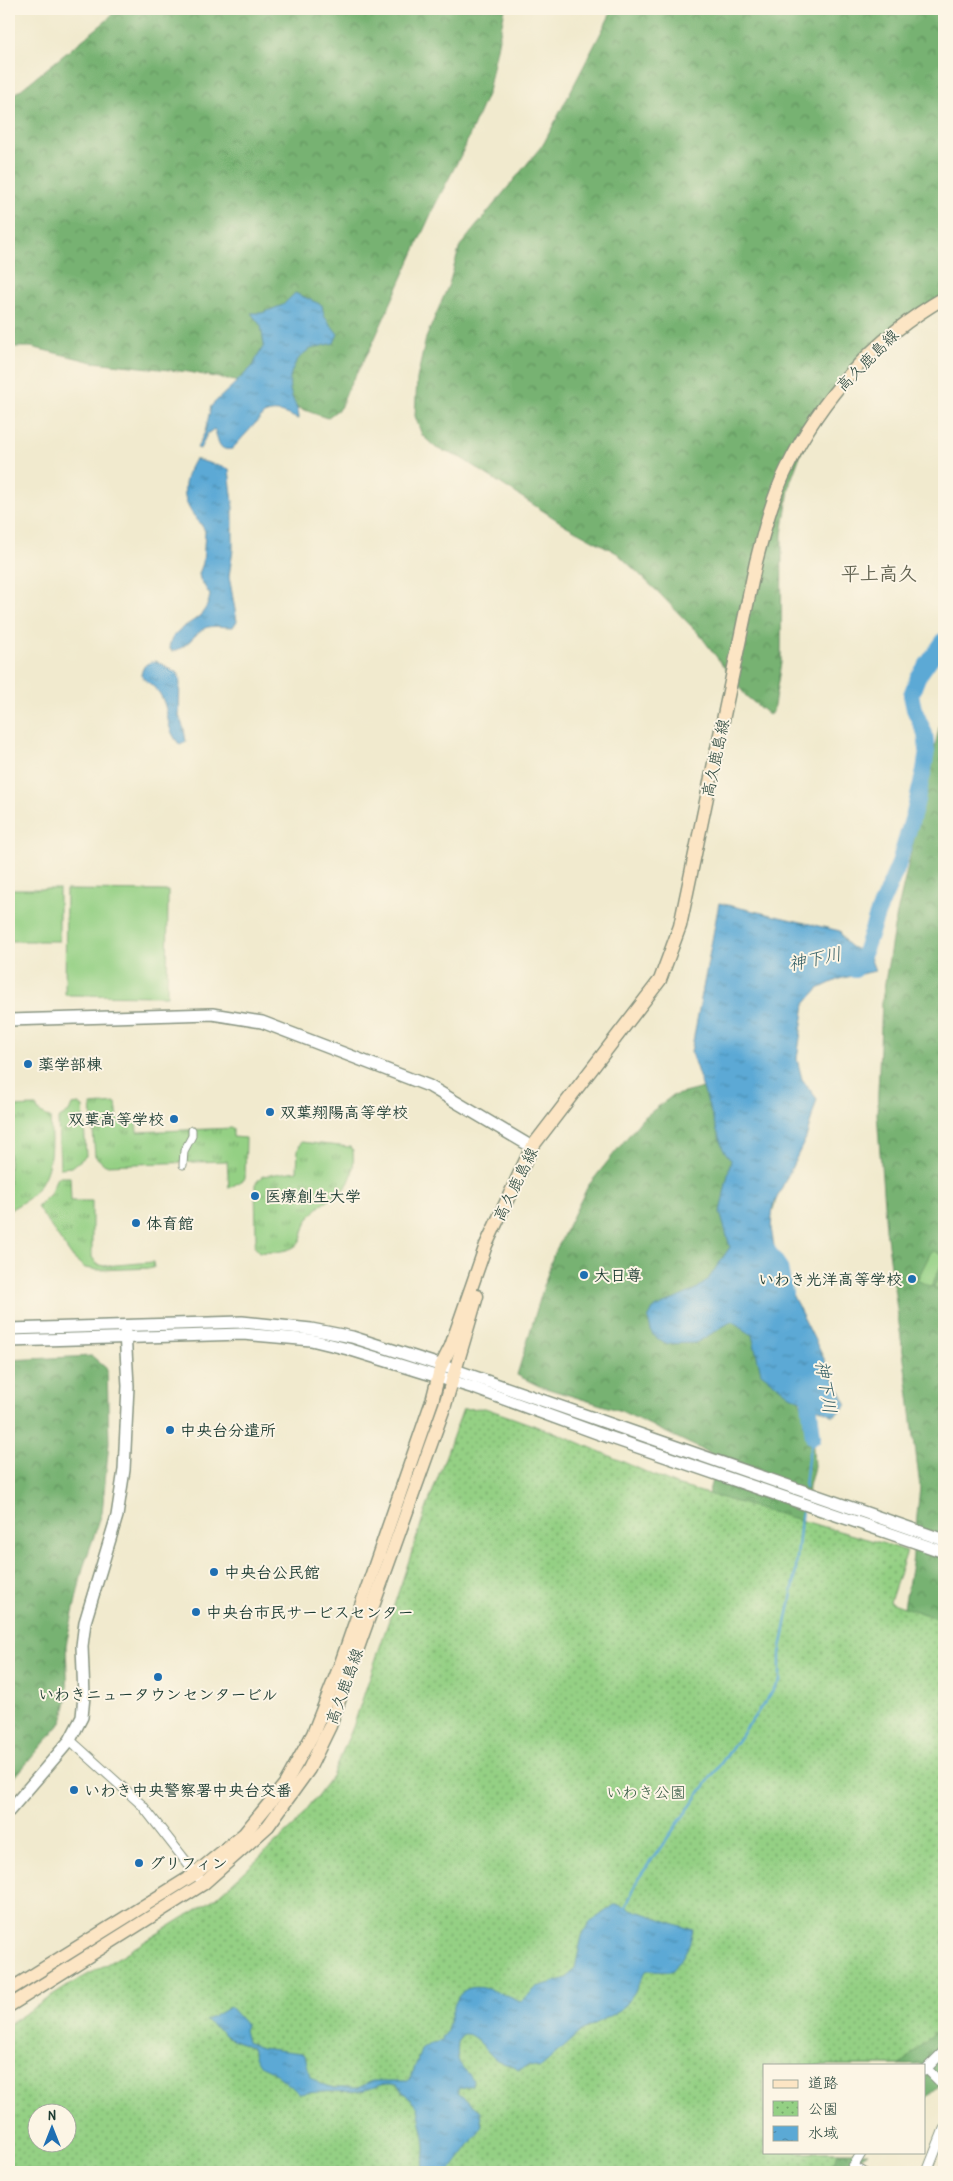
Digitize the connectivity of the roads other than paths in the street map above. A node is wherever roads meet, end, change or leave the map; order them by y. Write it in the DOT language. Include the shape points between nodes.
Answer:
graph roads {
  1 [pos="944,298"];
  2 [pos="9,1020"];
  3 [pos="192,1130"];
  4 [pos="532,1147"];
  5 [pos="183,1165"];
  6 [pos="492,1233"];
  7 [pos="125,1326"];
  8 [pos="9,1329"];
  9 [pos="126,1338"];
  10 [pos="9,1341"];
  11 [pos="440,1372"];
  12 [pos="453,1376"];
  13 [pos="944,1540"];
  14 [pos="944,1552"];
  15 [pos="70,1740"];
  16 [pos="9,1811"];
  17 [pos="199,1878"];
  18 [pos="9,1990"];
  19 [pos="9,2006"];
  20 [pos="944,2051"];
  21 [pos="926,2070"];
  22 [pos="944,2086"];
  23 [pos="944,2129"];
  24 [pos="861,2154"];
  25 [pos="852,2169"];
  26 [pos="863,2172"];
  27 [pos="927,2172"];
  1 -- 4 [label="main road, 高久鹿島線" via="908,320 854,368 826,403 786,469 756,562 680,926 669,958 660,980"];
  2 -- 4 [label="street" via="212,1014 262,1022 429,1086"];
  3 -- 5 [label="street" via="184,1151"];
  4 -- 6 [label="main road, 高久鹿島線"];
  6 -- 11 [label="main road, 高久鹿島線"];
  6 -- 12 [label="main road, 高久鹿島線" via="492,1245"];
  7 -- 8 [label="street"];
  7 -- 9 [label="street"];
  7 -- 11 [label="street" via="276,1324 352,1337"];
  9 -- 10 [label="street"];
  9 -- 11 [label="street" via="280,1336 310,1340"];
  9 -- 15 [label="street" via="128,1386 124,1470 117,1516 85,1622 82,1717"];
  11 -- 12 [label="street"];
  11 -- 17 [label="main road, 高久鹿島線" via="341,1663 313,1734 285,1784 244,1834"];
  12 -- 13 [label="street"];
  12 -- 14 [label="street"];
  12 -- 17 [label="main road, 高久鹿島線" via="330,1726 309,1769 268,1826"];
  15 -- 16 [label="street"];
  15 -- 17 [label="street" via="142,1805"];
  17 -- 18 [label="main road, 高久鹿島線"];
  17 -- 19 [label="main road, 高久鹿島線"];
  20 -- 21 [label="street"];
  21 -- 22 [label="street"];
  23 -- 27 [label="street"];
  24 -- 25 [label="street"];
  25 -- 26 [label="street"];
}
